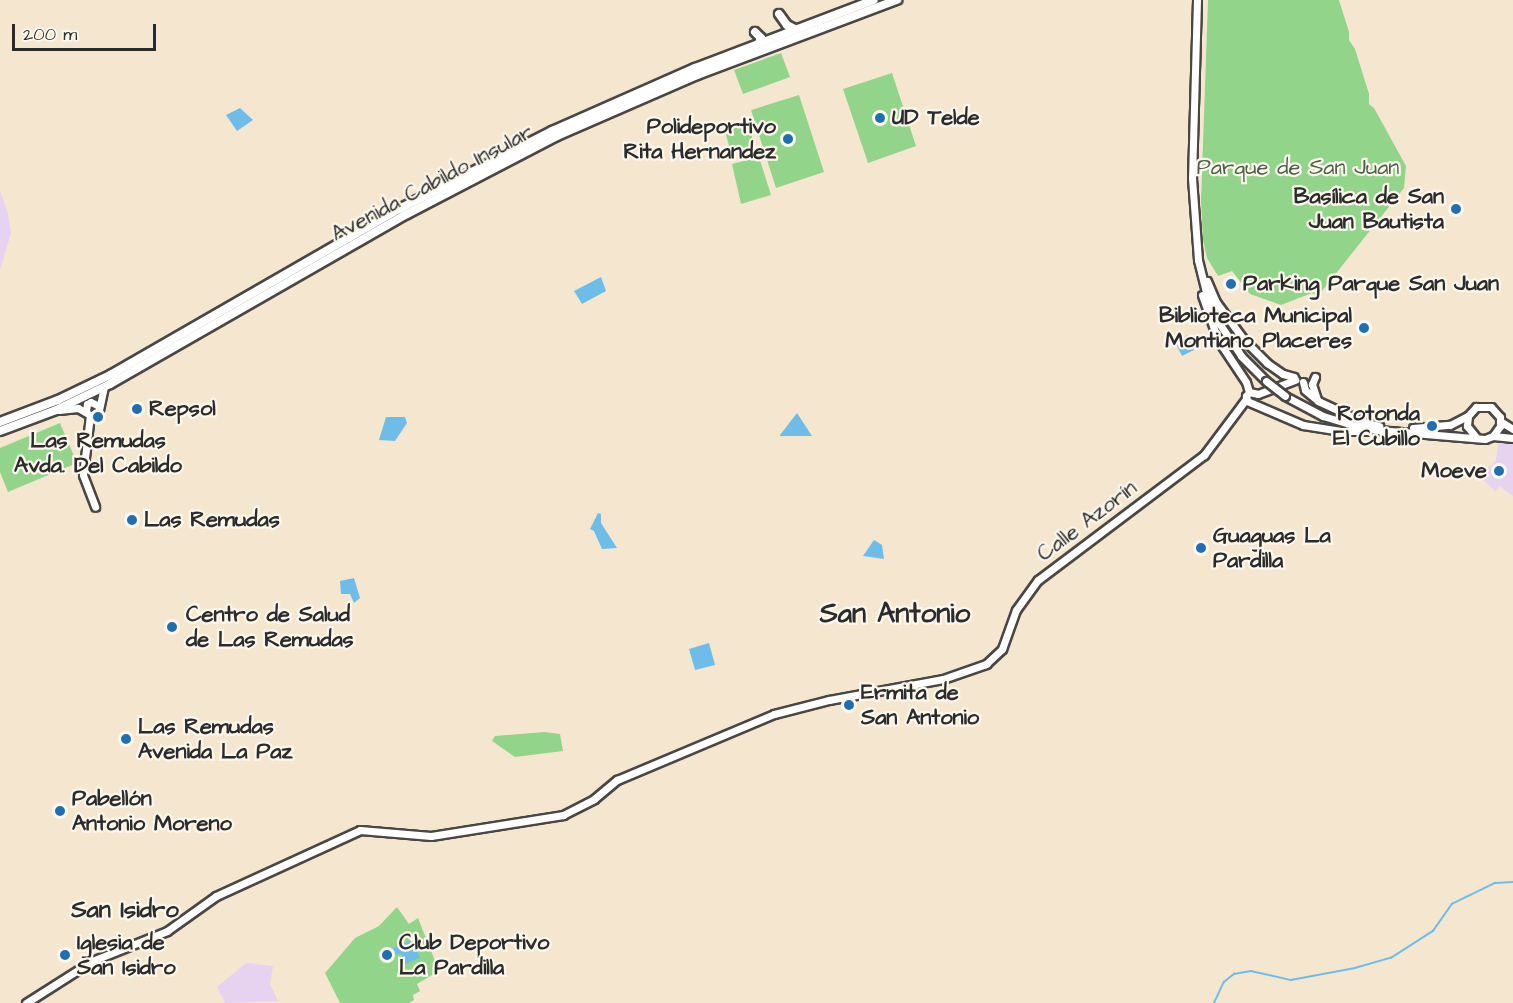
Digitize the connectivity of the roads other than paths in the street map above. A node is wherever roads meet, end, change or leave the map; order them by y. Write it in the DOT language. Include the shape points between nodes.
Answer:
graph roads {
  1 [pos="874,0"];
  2 [pos="897,0"];
  3 [pos="1196,0"];
  4 [pos="779,14"];
  5 [pos="778,29"];
  6 [pos="795,29"];
  7 [pos="755,32"];
  8 [pos="759,43"];
  9 [pos="1198,260"];
  10 [pos="1315,377"];
  11 [pos="1303,382"];
  12 [pos="104,387"];
  13 [pos="1258,394"];
  14 [pos="1249,398"];
  15 [pos="1318,401"];
  16 [pos="99,406"];
  17 [pos="56,410"];
  18 [pos="88,413"];
  19 [pos="1468,416"];
  20 [pos="1500,421"];
  21 [pos="1,422"];
  22 [pos="16,426"];
  23 [pos="1365,427"];
  24 [pos="1394,429"];
  25 [pos="1513,429"];
  26 [pos="1378,430"];
  27 [pos="0,431"];
  28 [pos="0,436"];
  29 [pos="1493,436"];
  30 [pos="1476,437"];
  31 [pos="1513,438"];
  32 [pos="95,507"];
  33 [pos="26,1003"];
  1 -- 6 [label="main road, Avenida Cabildo Insular"];
  2 -- 12 [label="main road, Avenida Cabildo Insular" via="697,75 557,136 407,214"];
  3 -- 9 [label="street" via="1192,178"];
  4 -- 6 [label="main road"];
  5 -- 6 [label="main road"];
  6 -- 8 [label="main road, Avenida Cabildo Insular"];
  7 -- 8 [label="main road" via="761,38"];
  8 -- 21 [label="main road, Avenida Cabildo Insular" via="552,131 399,210 111,374"];
  9 -- 13 [label="street" via="1216,302 1244,340 1267,363 1294,378"];
  9 -- 14 [label="street" via="1209,319 1246,382"];
  9 -- 23 [label="street, bridge" via="1207,297 1226,336 1241,356 1284,396 1323,416"];
  10 -- 15 [label="street" via="1313,392"];
  11 -- 15 [label="street" via="1305,390"];
  12 -- 16 [label="street"];
  12 -- 17 [label="main road, Avenida Cabildo Insular"];
  13 -- 14 [label="street"];
  13 -- 14 [label="street, Calle Azorín" via="1258,401"];
  14 -- 26 [label="street" via="1290,420 1320,429"];
  14 -- 33 [label="street, Calle Azorín" via="1204,455 1038,580 1016,610 1002,649 969,672 774,714 617,780 594,799 563,815 430,836 360,830 216,896 167,931 92,961"];
  15 -- 24 [label="street" via="1361,421"];
  16 -- 18 [label="street" via="98,413"];
  16 -- 18 [label="street" via="87,404"];
  17 -- 18 [label="street" via="78,408"];
  17 -- 22 [label="main road, Avenida Cabildo Insular"];
  18 -- 32 [label="street" via="83,475"];
  19 -- 20 [label="street" via="1476,407 1486,406 1495,410"];
  19 -- 24 [label="street" via="1450,426"];
  19 -- 30 [label="street" via="1469,430"];
  20 -- 25 [label="street"];
  20 -- 29 [label="street"];
  22 -- 27 [label="main road, Avenida Cabildo Insular"];
  22 -- 28 [label="main road"];
  23 -- 24 [label="street"];
  23 -- 26 [label="street"];
  26 -- 30 [label="street"];
  29 -- 30 [label="street"];
  29 -- 31 [label="street"];
}
